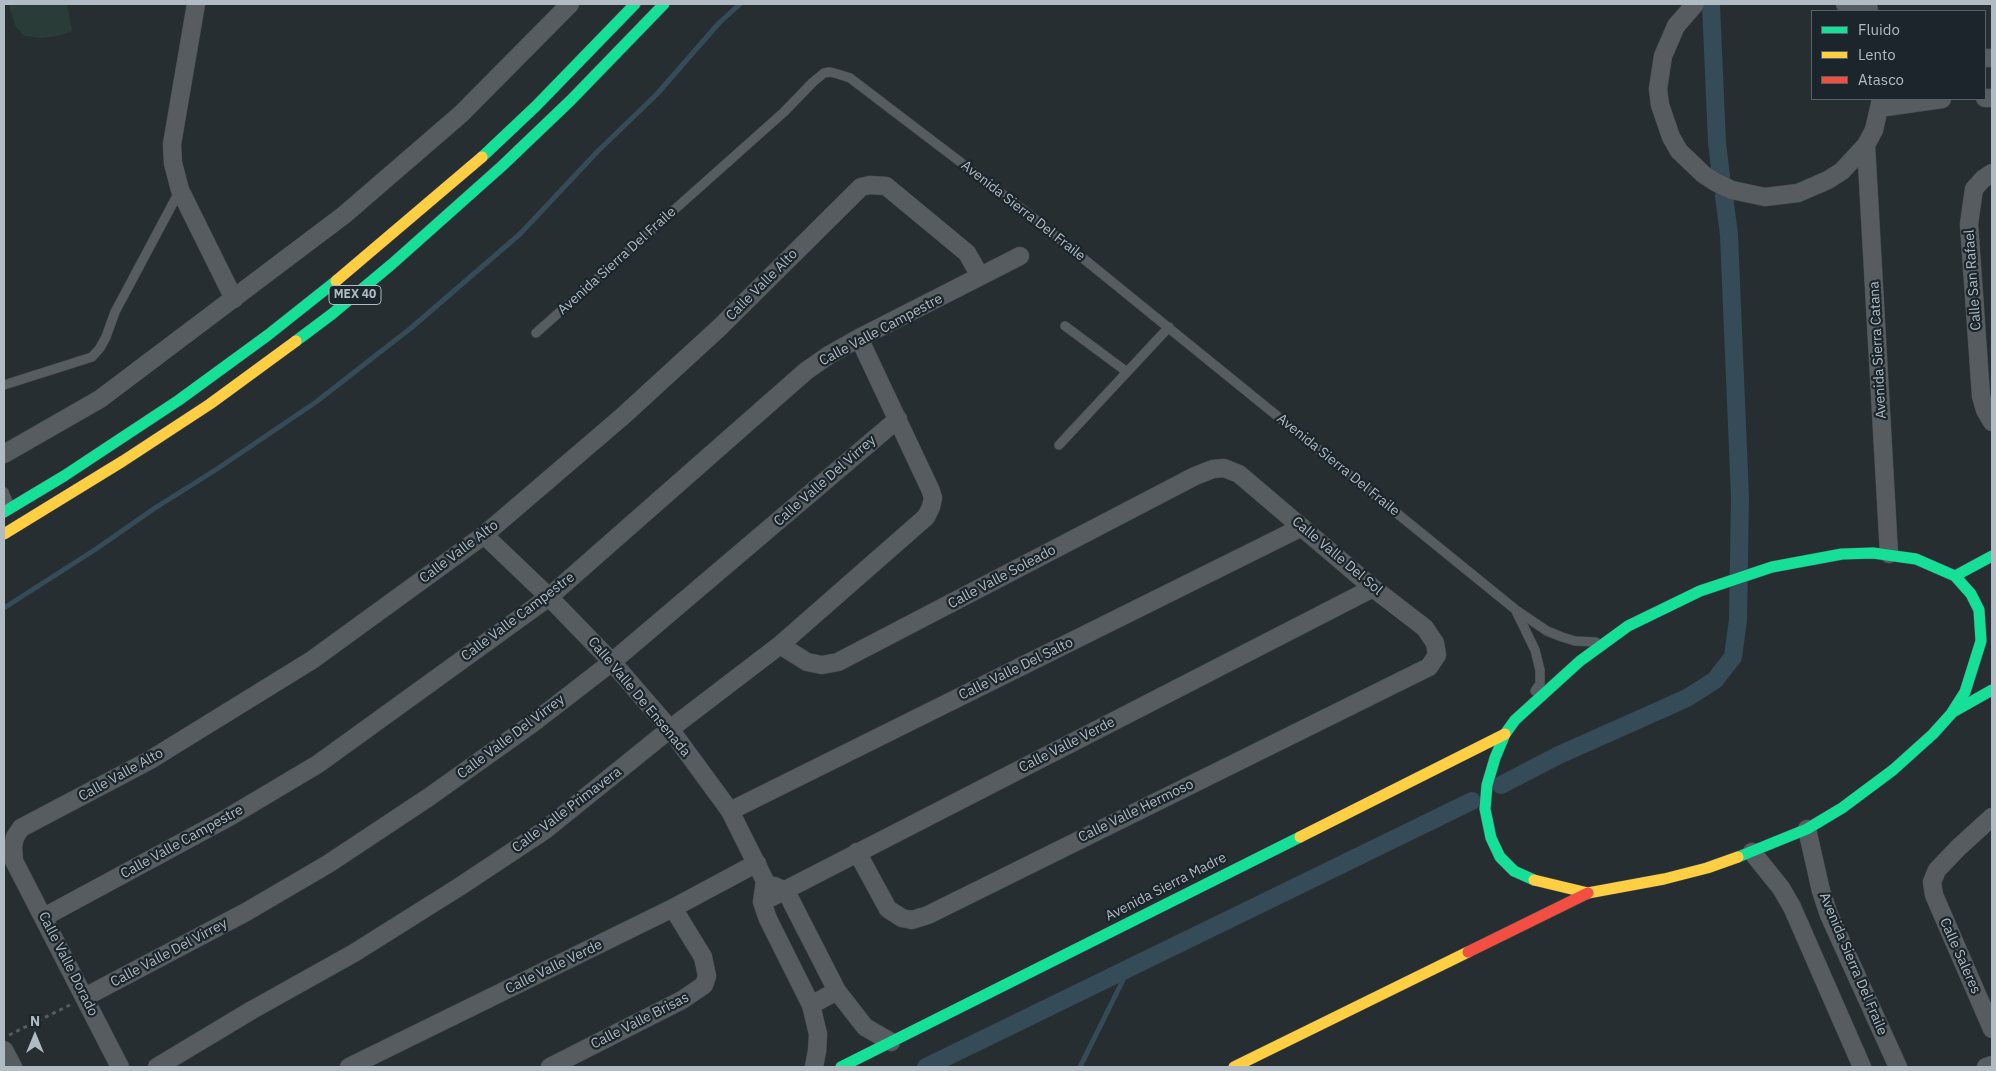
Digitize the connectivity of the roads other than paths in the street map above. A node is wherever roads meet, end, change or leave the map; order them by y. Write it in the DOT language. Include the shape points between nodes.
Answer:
graph roads {
  1 [pos="196,4"];
  2 [pos="570,4"];
  3 [pos="635,4"];
  4 [pos="664,4"];
  5 [pos="1695,4"];
  6 [pos="1922,100"];
  7 [pos="1880,104"];
  8 [pos="1866,145"];
  9 [pos="1992,173"];
  10 [pos="180,190"];
  11 [pos="1020,256"];
  12 [pos="980,276"];
  13 [pos="234,299"];
  14 [pos="1066,326"];
  15 [pos="1168,327"];
  16 [pos="536,333"];
  17 [pos="859,338"];
  18 [pos="1127,372"];
  19 [pos="4,385"];
  20 [pos="898,419"];
  21 [pos="1992,422"];
  22 [pos="1059,446"];
  23 [pos="4,454"];
  24 [pos="1224,468"];
  25 [pos="4,492"];
  26 [pos="7,510"];
  27 [pos="1302,527"];
  28 [pos="4,534"];
  29 [pos="484,535"];
  30 [pos="1889,554"];
  31 [pos="1992,556"];
  32 [pos="1955,576"];
  33 [pos="1373,588"];
  34 [pos="549,597"];
  35 [pos="1516,610"];
  36 [pos="1606,642"];
  37 [pos="780,645"];
  38 [pos="1437,655"];
  39 [pos="612,662"];
  40 [pos="1992,690"];
  41 [pos="1951,714"];
  42 [pos="1515,720"];
  43 [pos="670,729"];
  44 [pos="1505,734"];
  45 [pos="730,811"];
  46 [pos="1992,817"];
  47 [pos="1807,829"];
  48 [pos="858,852"];
  49 [pos="1752,852"];
  50 [pos="14,861"];
  51 [pos="757,864"];
  52 [pos="764,881"];
  53 [pos="783,890"];
  54 [pos="1588,893"];
  55 [pos="762,902"];
  56 [pos="673,908"];
  57 [pos="44,917"];
  58 [pos="837,991"];
  59 [pos="85,997"];
  60 [pos="811,1005"];
  61 [pos="1992,1029"];
  62 [pos="891,1042"];
  63 [pos="4,1050"];
  64 [pos="1992,1064"];
  65 [pos="12,1067"];
  66 [pos="120,1067"];
  67 [pos="157,1067"];
  68 [pos="349,1067"];
  69 [pos="550,1067"];
  70 [pos="814,1067"];
  71 [pos="840,1067"];
  72 [pos="1234,1067"];
  73 [pos="1862,1067"];
  74 [pos="1898,1067"];
  75 [pos="1986,1067"];
  1 -- 10 [label="street" via="172,144"];
  2 -- 13 [label="street" via="461,114 344,215"];
  3 -- 26 [label="main road, MEX 40" via="483,156 344,274 268,335 178,400"];
  4 -- 28 [label="main road, MEX 40" via="572,100 502,166 332,314 210,404"];
  5 -- 8 [label="street" via="1668,40 1662,56 1658,89 1671,137 1703,174 1732,190 1764,197 1781,196 1814,188 1828,180 1842,171"];
  6 -- 7 [label="street"];
  7 -- 8 [label="street" via="1874,130"];
  8 -- 30 [label="street, Avenida Sierra Catana"];
  9 -- 21 [label="street, Calle San Rafael" via="1974,189 1969,224 1981,396"];
  10 -- 13 [label="street"];
  10 -- 19 [label="lane" via="115,312 106,337 92,358"];
  11 -- 12 [label="street, Calle Valle Campestre"];
  12 -- 17 [label="street, Calle Valle Campestre"];
  12 -- 29 [label="street, Calle Valle Alto" via="967,253 886,186 861,188 719,328 623,416"];
  13 -- 23 [label="street" via="100,398"];
  14 -- 18 [label="lane"];
  15 -- 16 [label="lane, Avenida Sierra Del Fraile" via="1026,212 850,78 830,72 813,82 784,112"];
  15 -- 18 [label="lane"];
  15 -- 35 [label="lane, Avenida Sierra Del Fraile"];
  17 -- 20 [label="street"];
  17 -- 34 [label="street, Calle Valle Campestre" via="800,376"];
  18 -- 22 [label="lane"];
  20 -- 37 [label="street, Calle Valle Primavera" via="933,498 932,507 926,517"];
  20 -- 39 [label="street, Calle Valle Del Virrey"];
  24 -- 27 [label="street, Calle Valle Del Sol" via="1239,474"];
  24 -- 37 [label="street, Calle Valle Soleado" via="1195,476 838,662 822,665 806,662"];
  25 -- 26 [label="lane"];
  27 -- 33 [label="street, Calle Valle Del Sol"];
  27 -- 45 [label="street, Calle Valle Del Salto"];
  29 -- 34 [label="street, Calle Valle De Ensenada"];
  29 -- 50 [label="street, Calle Valle Alto" via="312,660 150,760 21,828 15,837"];
  30 -- 32 [label="main road" via="1916,559"];
  30 -- 36 [label="main road" via="1842,554 1772,567 1700,590 1628,626"];
  31 -- 32 [label="main road"];
  32 -- 41 [label="main road" via="1971,594 1979,610 1981,641 1965,692"];
  33 -- 38 [label="street, Calle Valle Del Sol" via="1425,628 1435,643"];
  33 -- 48 [label="street, Calle Valle Verde"];
  34 -- 39 [label="street, Calle Valle De Ensenada"];
  34 -- 57 [label="street, Calle Valle Campestre" via="318,764 229,817"];
  35 -- 36 [label="lane, Avenida Sierra Del Fraile" via="1562,637 1586,643"];
  35 -- 42 [label="lane, Avenida Sierra Del Fraile" via="1532,642 1540,670 1540,684"];
  36 -- 42 [label="main road"];
  37 -- 43 [label="street, Calle Valle Primavera"];
  38 -- 48 [label="street, Calle Valle Hermoso" via="1429,667 928,915 912,920 888,909"];
  39 -- 43 [label="street, Calle Valle De Ensenada"];
  39 -- 59 [label="street, Calle Valle Del Virrey" via="429,797 328,864 246,912"];
  40 -- 41 [label="main road"];
  41 -- 47 [label="main road" via="1893,770"];
  42 -- 44 [label="main road"];
  43 -- 45 [label="street, Calle Valle De Ensenada"];
  43 -- 67 [label="street, Calle Valle Primavera" via="545,830 459,887 354,953"];
  44 -- 54 [label="main road" via="1494,758 1485,809 1491,838 1500,857 1514,870 1540,883"];
  44 -- 62 [label="main road, Avenida Sierra Madre"];
  45 -- 51 [label="street, Calle Valle De Ensenada"];
  46 -- 61 [label="street, Calle Saleres" via="1937,870 1932,882 1934,895"];
  47 -- 49 [label="main road"];
  47 -- 74 [label="street, Avenida Sierra Del Fraile" via="1829,915"];
  48 -- 53 [label="street, Calle Valle Verde"];
  49 -- 54 [label="main road" via="1664,879"];
  49 -- 73 [label="street" via="1781,888 1792,908"];
  50 -- 57 [label="street, Calle Valle Dorado"];
  51 -- 52 [label="street, Calle Valle De Ensenada"];
  51 -- 56 [label="street, Calle Valle Verde"];
  52 -- 53 [label="street"];
  52 -- 55 [label="street, Calle Valle De Ensenada"];
  53 -- 55 [label="street, Calle Valle Verde"];
  53 -- 58 [label="street"];
  54 -- 72 [label="main road"];
  55 -- 60 [label="street"];
  56 -- 68 [label="street, Calle Valle Verde"];
  56 -- 69 [label="street, Calle Valle Brisas" via="702,957 707,976 704,985 682,1000"];
  57 -- 59 [label="street, Calle Valle Dorado"];
  58 -- 60 [label="street"];
  58 -- 62 [label="street" via="865,1027"];
  59 -- 66 [label="street, Calle Valle Dorado"];
  60 -- 70 [label="street" via="818,1034"];
  62 -- 71 [label="main road, Avenida Sierra Madre"];
  63 -- 65 [label="street"];
  64 -- 75 [label="street"];
}
